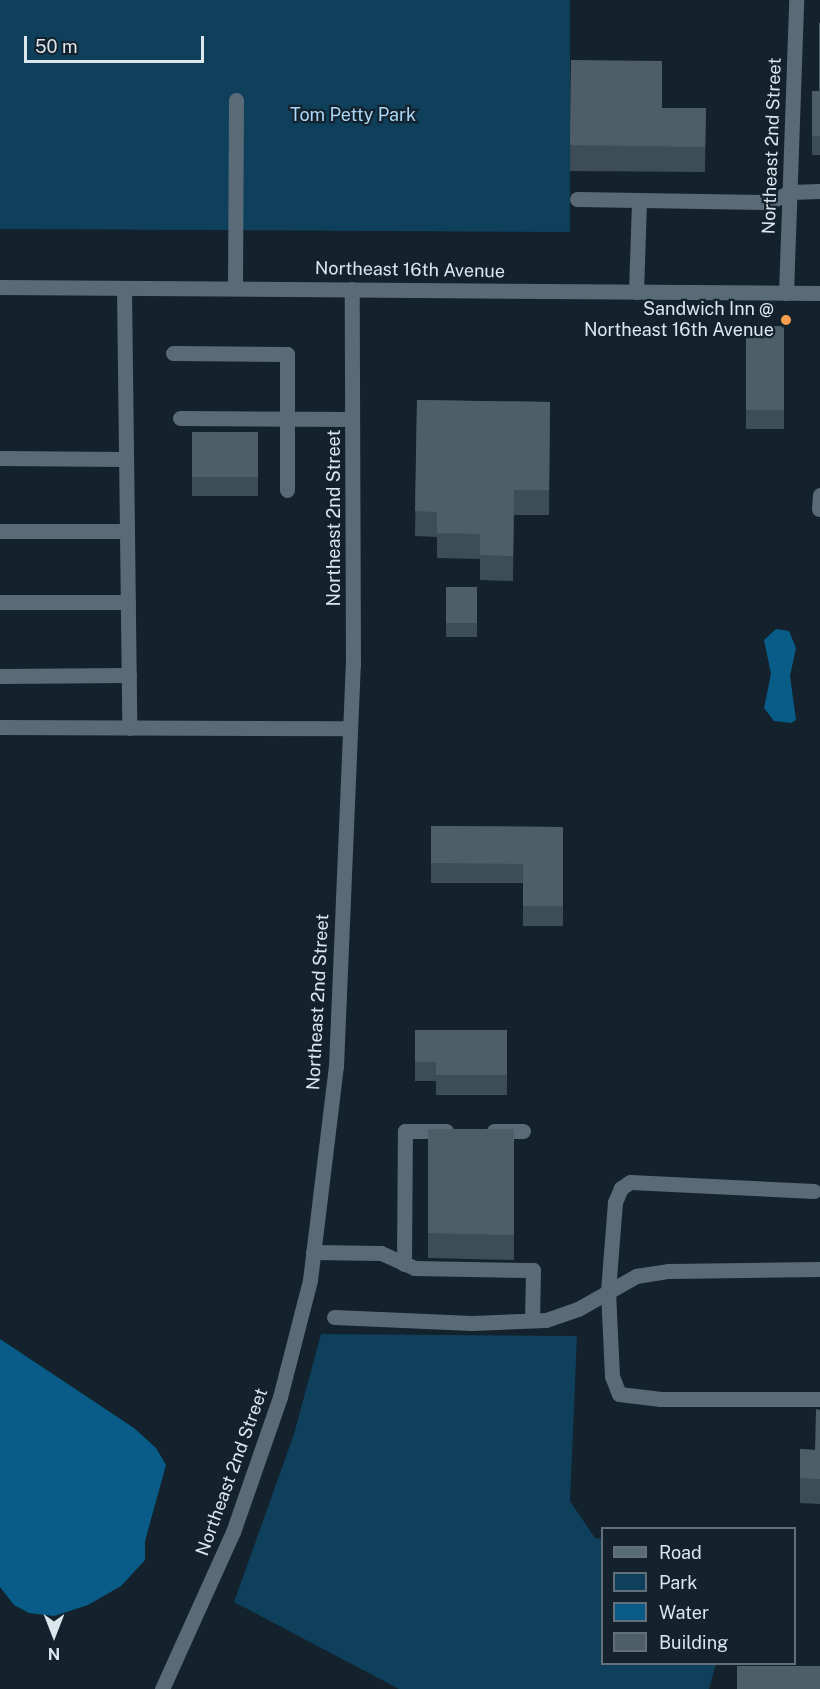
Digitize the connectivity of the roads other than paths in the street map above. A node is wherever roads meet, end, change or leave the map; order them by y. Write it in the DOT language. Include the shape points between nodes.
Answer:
graph roads {
  1 [pos="796,0"];
  2 [pos="236,100"];
  3 [pos="820,191"];
  4 [pos="790,192"];
  5 [pos="577,199"];
  6 [pos="639,202"];
  7 [pos="0,287"];
  8 [pos="124,288"];
  9 [pos="235,288"];
  10 [pos="352,289"];
  11 [pos="636,292"];
  12 [pos="786,293"];
  13 [pos="820,293"];
  14 [pos="173,352"];
  15 [pos="180,418"];
  16 [pos="287,418"];
  17 [pos="352,419"];
  18 [pos="0,458"];
  19 [pos="126,459"];
  20 [pos="287,490"];
  21 [pos="0,531"];
  22 [pos="127,531"];
  23 [pos="0,602"];
  24 [pos="128,602"];
  25 [pos="129,675"];
  26 [pos="0,676"];
  27 [pos="0,727"];
  28 [pos="129,728"];
  29 [pos="350,728"];
  30 [pos="523,1131"];
  31 [pos="814,1191"];
  32 [pos="313,1252"];
  33 [pos="404,1264"];
  34 [pos="820,1269"];
  35 [pos="609,1292"];
  36 [pos="334,1317"];
  37 [pos="532,1320"];
  38 [pos="820,1399"];
  39 [pos="162,1689"];
  1 -- 4 [label="street, Northeast 2nd Street"];
  2 -- 9 [label="street"];
  3 -- 4 [label="street"];
  4 -- 6 [label="street" via="768,202"];
  4 -- 12 [label="street, Northeast 2nd Street"];
  5 -- 6 [label="street"];
  6 -- 11 [label="street"];
  7 -- 8 [label="street, Northeast 16th Avenue"];
  8 -- 9 [label="street, Northeast 16th Avenue"];
  8 -- 19 [label="street"];
  9 -- 10 [label="street, Northeast 16th Avenue"];
  10 -- 11 [label="street, Northeast 16th Avenue"];
  10 -- 17 [label="street, Northeast 2nd Street"];
  11 -- 12 [label="street, Northeast 16th Avenue"];
  12 -- 13 [label="street, Northeast 16th Avenue"];
  14 -- 16 [label="street" via="287,354"];
  15 -- 16 [label="street"];
  16 -- 17 [label="street"];
  16 -- 20 [label="street"];
  17 -- 29 [label="street, Northeast 2nd Street" via="354,640"];
  18 -- 19 [label="street"];
  19 -- 22 [label="street"];
  21 -- 22 [label="street"];
  22 -- 24 [label="street"];
  23 -- 24 [label="street"];
  24 -- 25 [label="street"];
  25 -- 26 [label="street"];
  25 -- 28 [label="street"];
  27 -- 28 [label="street"];
  28 -- 29 [label="street"];
  29 -- 32 [label="street, Northeast 2nd Street" via="336,1066"];
  30 -- 33 [label="street" via="405,1131"];
  31 -- 35 [label="street" via="630,1182 621,1188 615,1202"];
  32 -- 33 [label="street" via="381,1253"];
  32 -- 39 [label="street, Northeast 2nd Street" via="302,1312 268,1431 233,1532"];
  33 -- 37 [label="street" via="414,1268 533,1270"];
  34 -- 35 [label="street" via="669,1271 636,1276"];
  35 -- 37 [label="street" via="578,1309"];
  35 -- 38 [label="street" via="612,1376 619,1394 661,1399"];
  36 -- 37 [label="street" via="472,1323"];
}
